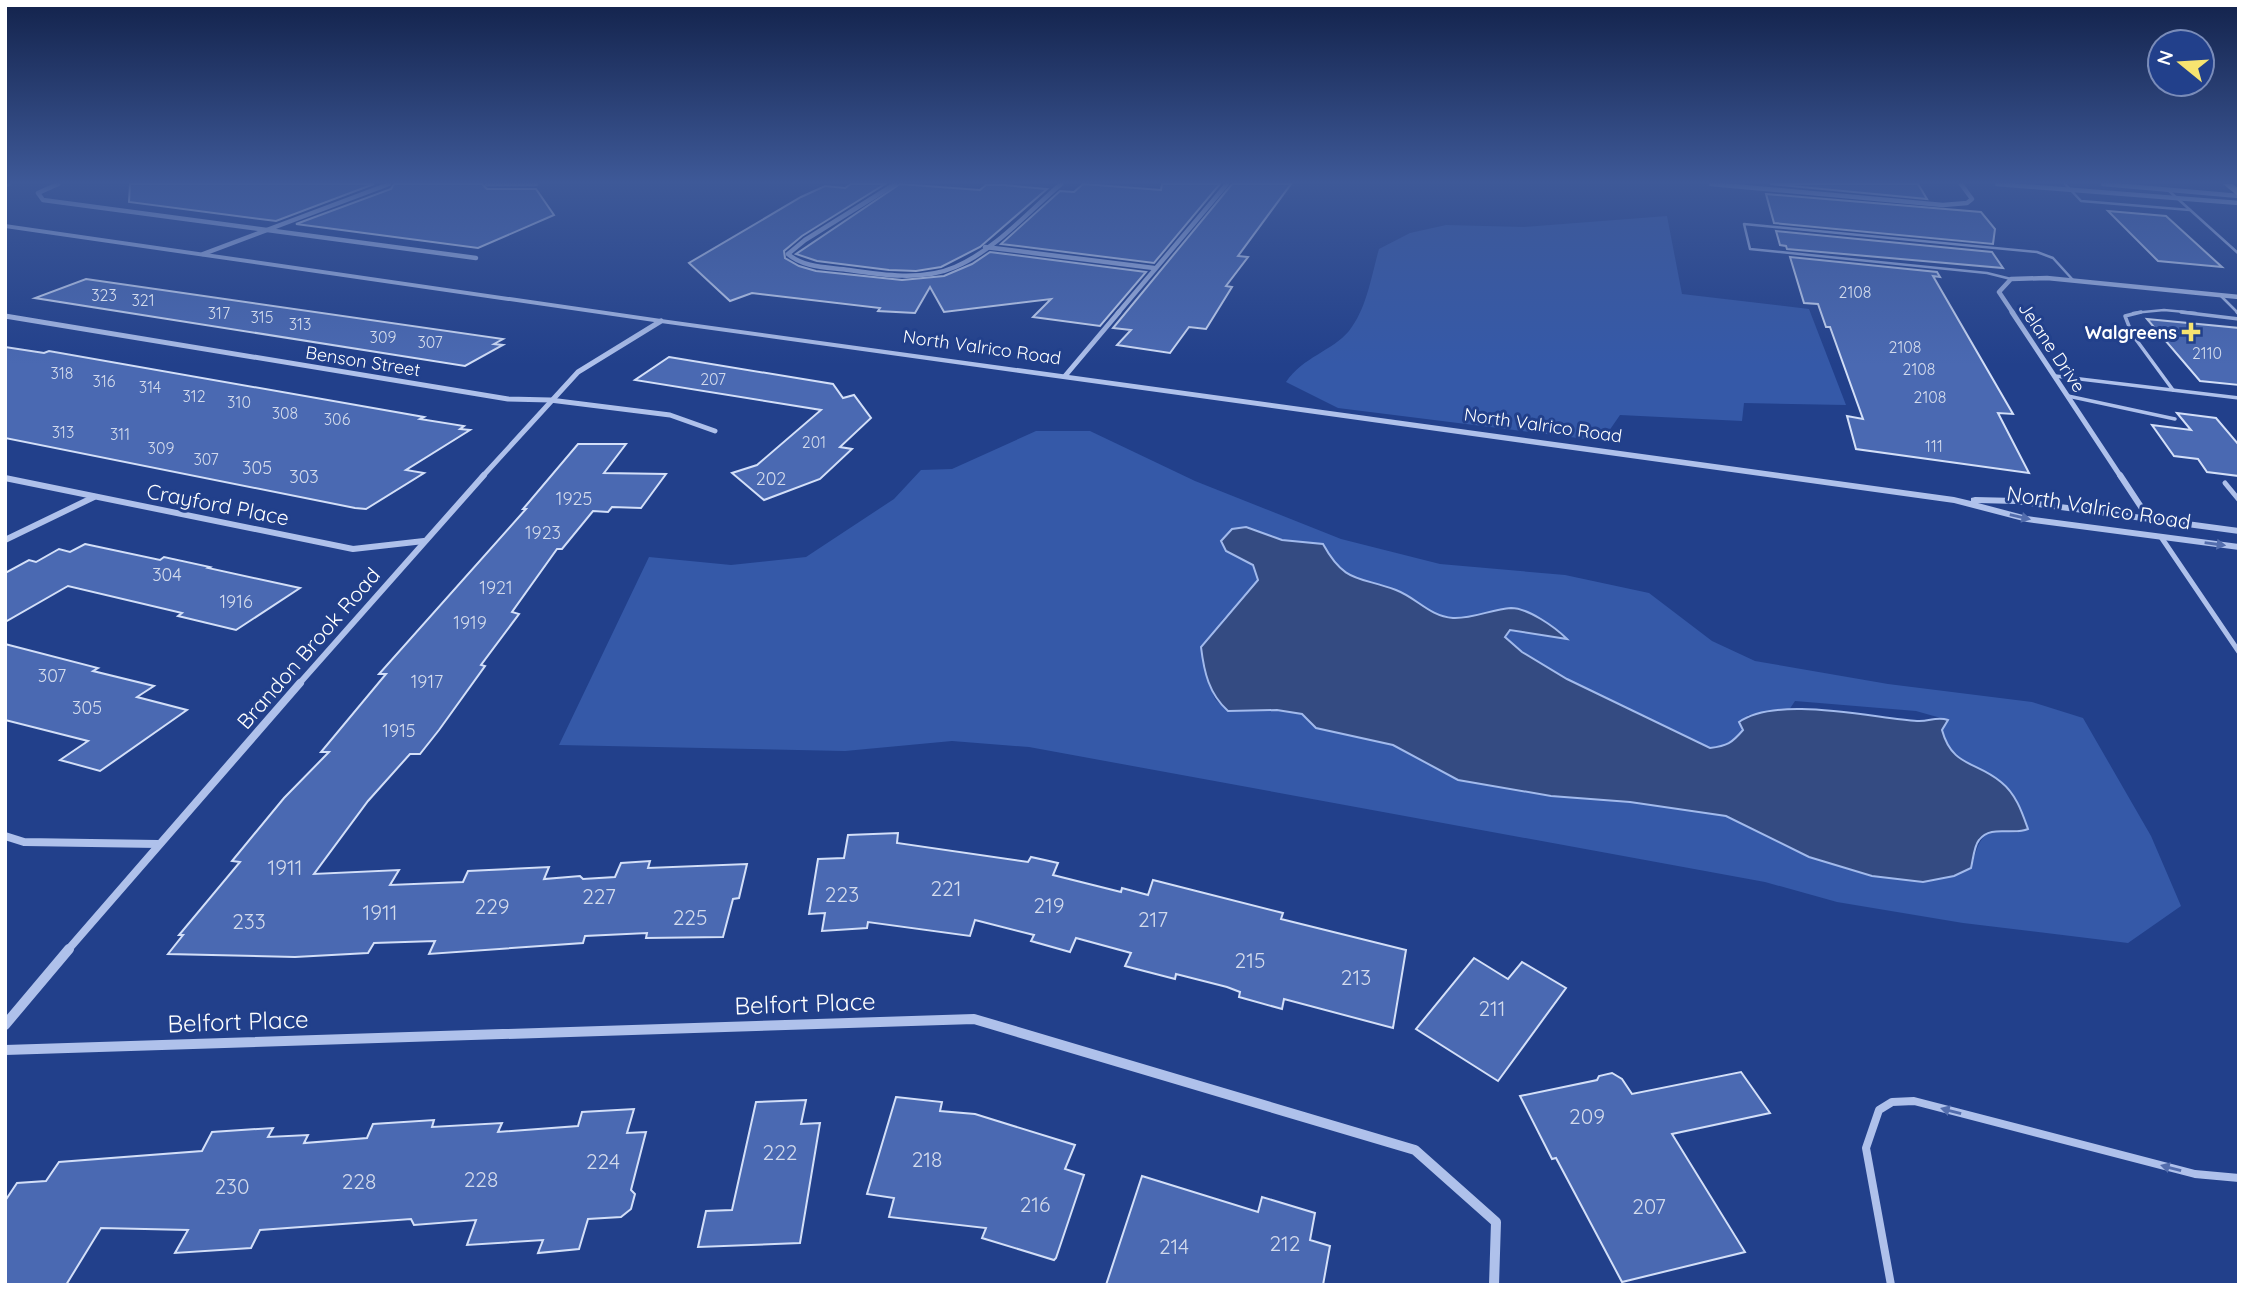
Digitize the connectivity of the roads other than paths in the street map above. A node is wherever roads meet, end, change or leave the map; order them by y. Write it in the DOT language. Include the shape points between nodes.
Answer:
graph roads {
  1 [pos="134,244"];
  2 [pos="229,244"];
  3 [pos="372,244"];
  4 [pos="801,244"];
  5 [pos="988,244"];
  6 [pos="1175,244"];
  7 [pos="1749,244"];
  8 [pos="1955,244"];
  9 [pos="985,247"];
  10 [pos="203,254"];
  11 [pos="476,258"];
  12 [pos="1154,268"];
  13 [pos="2011,279"];
  14 [pos="2073,280"];
  15 [pos="2220,295"];
  16 [pos="2239,297"];
  17 [pos="5,316"];
  18 [pos="2239,316"];
  19 [pos="661,321"];
  20 [pos="1065,376"];
  21 [pos="2055,376"];
  22 [pos="2173,390"];
  23 [pos="2068,396"];
  24 [pos="2239,398"];
  25 [pos="550,400"];
  26 [pos="2175,419"];
  27 [pos="715,431"];
  28 [pos="5,478"];
  29 [pos="2225,483"];
  30 [pos="94,496"];
  31 [pos="1954,500"];
  32 [pos="2239,500"];
  33 [pos="2149,519"];
  34 [pos="2239,531"];
  35 [pos="2161,537"];
  36 [pos="5,540"];
  37 [pos="425,541"];
  38 [pos="2239,547"];
  39 [pos="2239,652"];
  40 [pos="5,836"];
  41 [pos="158,844"];
  42 [pos="5,1025"];
  43 [pos="5,1050"];
  44 [pos="1914,1101"];
  45 [pos="2239,1178"];
  46 [pos="1494,1285"];
  47 [pos="1891,1285"];
  1 -- 10 [label="street, North Valrico Road"];
  2 -- 10 [label="street"];
  3 -- 11 [label="street"];
  4 -- 9 [label="street" via="788,254 798,263 905,275 954,267"];
  5 -- 9 [label="street"];
  6 -- 12 [label="street"];
  7 -- 13 [label="lane" via="1750,249"];
  8 -- 14 [label="lane" via="2037,252 2053,258"];
  9 -- 12 [label="street"];
  10 -- 19 [label="street, North Valrico Road"];
  12 -- 20 [label="street"];
  13 -- 14 [label="street, Jelane Drive"];
  13 -- 21 [label="street, Jelane Drive" via="1999,292"];
  14 -- 15 [label="street, Jelane Drive"];
  15 -- 16 [label="street, Jelane Drive"];
  15 -- 18 [label="lane"];
  17 -- 25 [label="street, Benson Street" via="508,398"];
  18 -- 22 [label="lane" via="2154,311 2124,316"];
  19 -- 20 [label="street, North Valrico Road"];
  19 -- 25 [label="street, Brandon Brook Road" via="578,372"];
  20 -- 31 [label="street, North Valrico Road"];
  21 -- 22 [label="lane"];
  21 -- 23 [label="street, Jelane Drive"];
  22 -- 24 [label="lane"];
  23 -- 26 [label="lane"];
  23 -- 33 [label="street, Jelane Drive"];
  25 -- 27 [label="street, Benson Street" via="670,415"];
  25 -- 37 [label="street, Brandon Brook Road"];
  28 -- 30 [label="street, Crayford Place"];
  29 -- 32 [label="lane"];
  30 -- 36 [label="street"];
  30 -- 37 [label="street, Crayford Place" via="353,549"];
  31 -- 33 [label="street, North Valrico Road" via="2016,501"];
  31 -- 35 [label="street, North Valrico Road, one-way" via="2027,519"];
  33 -- 34 [label="street, North Valrico Road"];
  35 -- 38 [label="street, North Valrico Road, one-way"];
  35 -- 39 [label="lane"];
  37 -- 41 [label="street, Brandon Brook Road"];
  40 -- 41 [label="street" via="24,842"];
  41 -- 42 [label="street, Brandon Brook Road"];
  43 -- 46 [label="street, Belfort Place" via="974,1019 1415,1150 1496,1222"];
  45 -- 44 [label="lane, one-way" via="2195,1174"];
  44 -- 47 [label="lane" via="1892,1102 1879,1110 1866,1148"];
}
